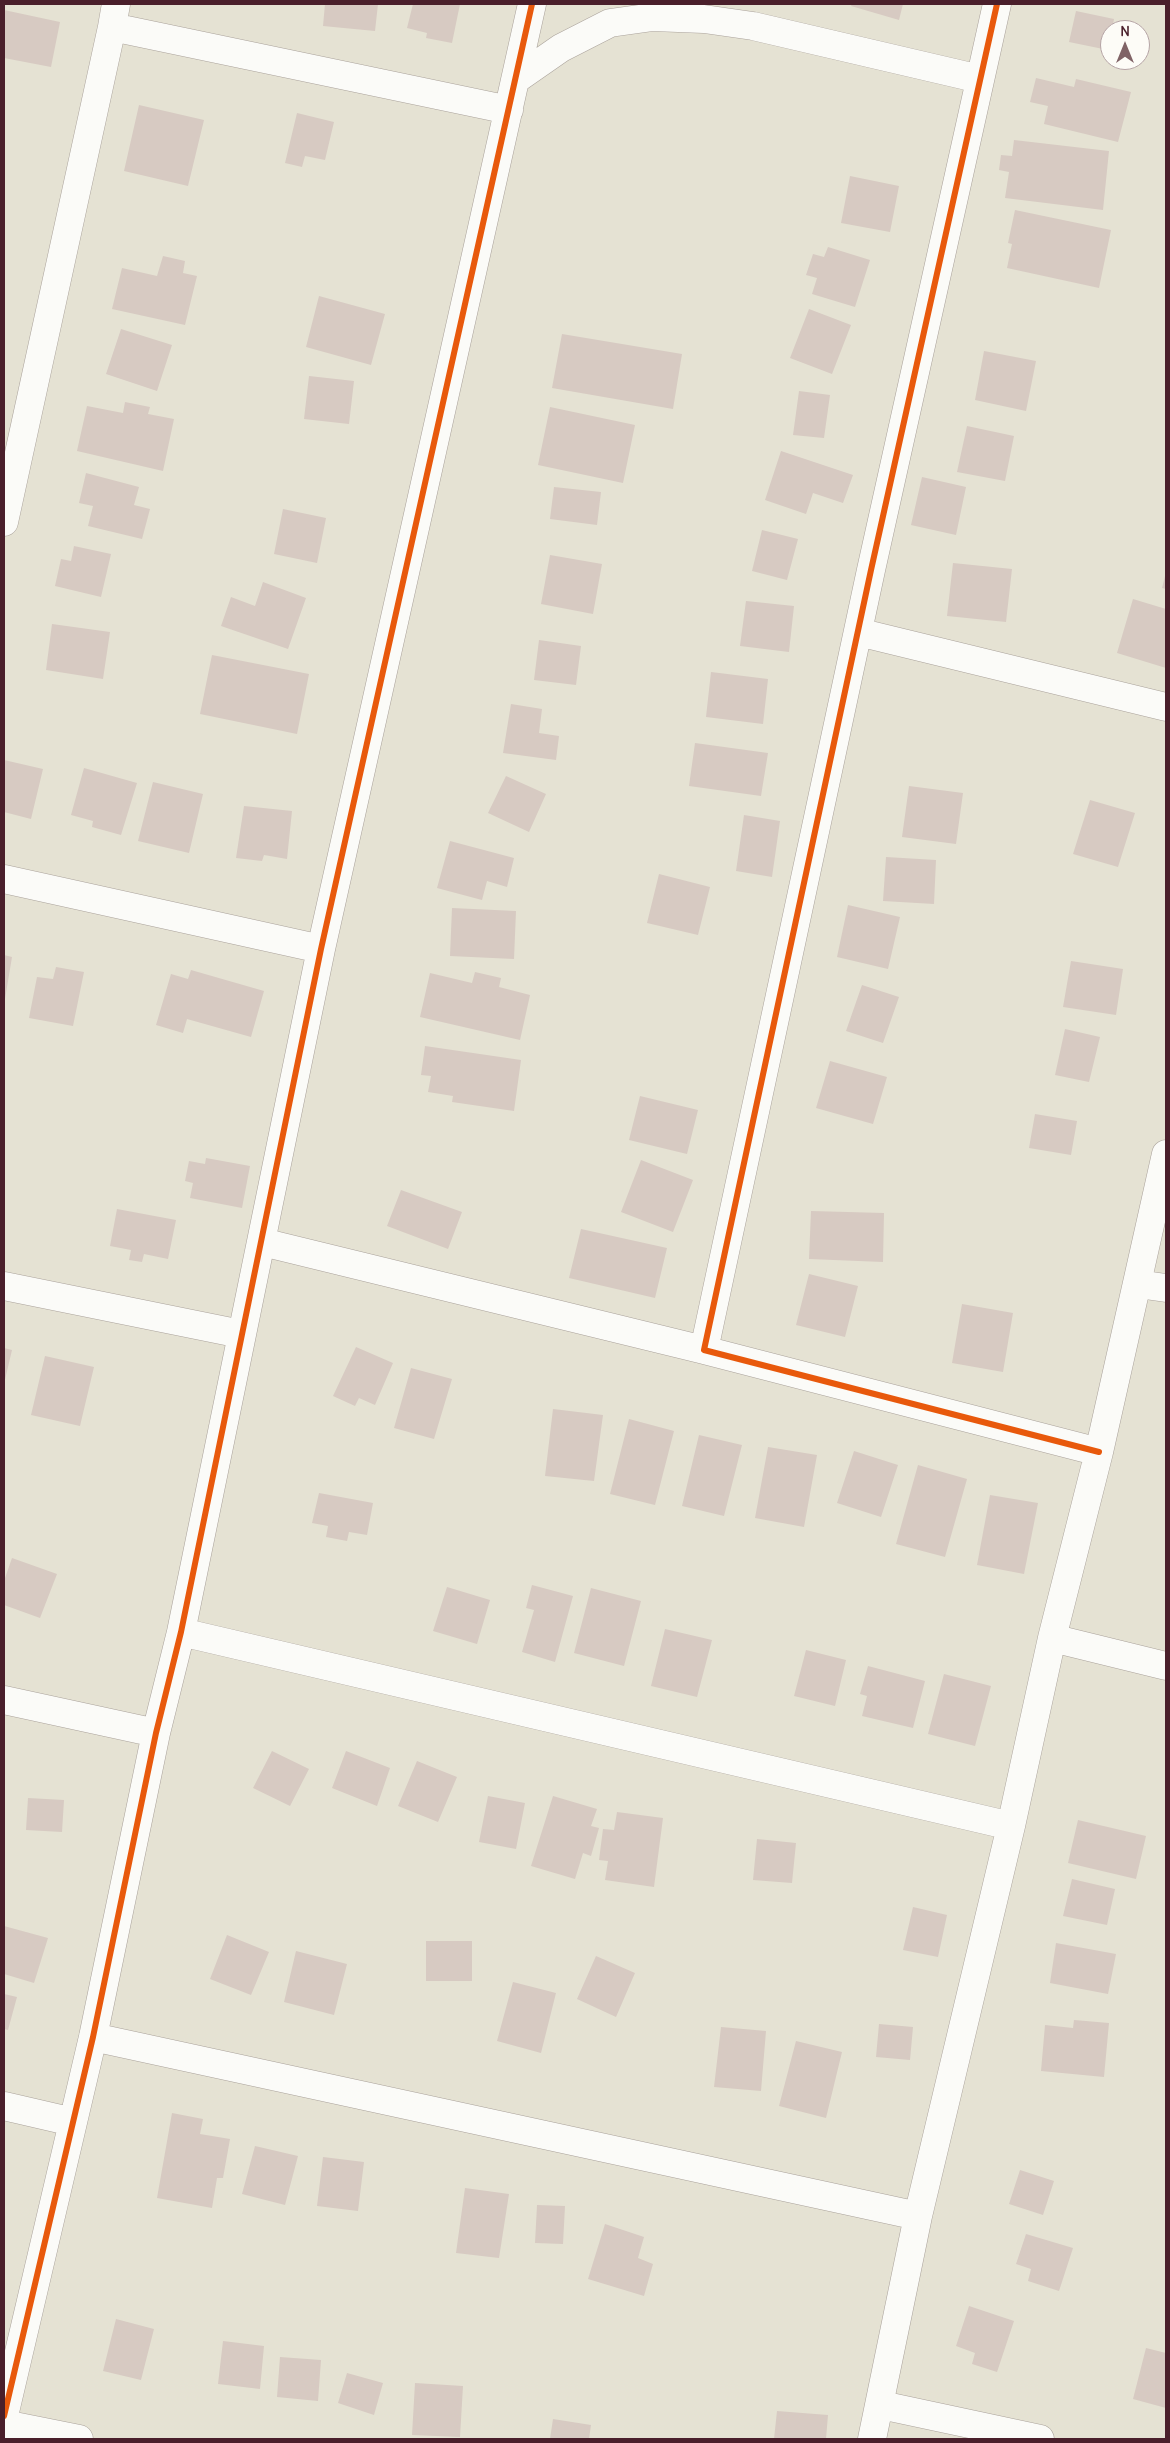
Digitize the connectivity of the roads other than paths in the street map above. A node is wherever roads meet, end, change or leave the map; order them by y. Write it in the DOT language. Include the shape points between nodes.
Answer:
graph roads {
  1 [pos="532,4"];
  2 [pos="997,4"];
  3 [pos="114,15"];
  4 [pos="980,79"];
  5 [pos="515,80"];
  6 [pos="508,110"];
  7 [pos="4,522"];
  8 [pos="858,632"];
  9 [pos="1166,707"];
  10 [pos="4,879"];
  11 [pos="321,949"];
  12 [pos="1166,1154"];
  13 [pos="262,1242"];
  14 [pos="1138,1284"];
  15 [pos="4,1286"];
  16 [pos="1166,1288"];
  17 [pos="241,1334"];
  18 [pos="704,1350"];
  19 [pos="1099,1452"];
  20 [pos="181,1632"];
  21 [pos="1052,1638"];
  22 [pos="1166,1666"];
  23 [pos="4,1700"];
  24 [pos="156,1733"];
  25 [pos="1010,1826"];
  26 [pos="93,2037"];
  27 [pos="4,2106"];
  28 [pos="73,2122"];
  29 [pos="918,2216"];
  30 [pos="881,2405"];
  31 [pos="4,2416"];
  32 [pos="4,2424"];
  33 [pos="79,2439"];
  34 [pos="872,2439"];
  35 [pos="1040,2439"];
  1 -- 5 [label="street"];
  2 -- 4 [label="street"];
  3 -- 6 [label="street"];
  3 -- 7 [label="street"];
  4 -- 5 [label="street" via="753,26 654,16 610,23 561,48"];
  4 -- 8 [label="street"];
  5 -- 6 [label="street"];
  6 -- 11 [label="street"];
  8 -- 9 [label="street"];
  8 -- 18 [label="street"];
  10 -- 11 [label="street"];
  11 -- 13 [label="street"];
  12 -- 14 [label="street"];
  13 -- 17 [label="street"];
  13 -- 18 [label="street"];
  14 -- 16 [label="street"];
  14 -- 19 [label="street"];
  15 -- 17 [label="street"];
  17 -- 20 [label="street"];
  18 -- 19 [label="street"];
  19 -- 21 [label="street"];
  20 -- 24 [label="street"];
  20 -- 25 [label="street"];
  21 -- 22 [label="street"];
  21 -- 25 [label="street"];
  23 -- 24 [label="street"];
  24 -- 26 [label="street"];
  25 -- 29 [label="street"];
  26 -- 28 [label="street"];
  26 -- 29 [label="street"];
  27 -- 28 [label="street"];
  28 -- 31 [label="street"];
  29 -- 30 [label="street"];
  30 -- 34 [label="street"];
  30 -- 35 [label="street"];
  32 -- 33 [label="street"];
}
